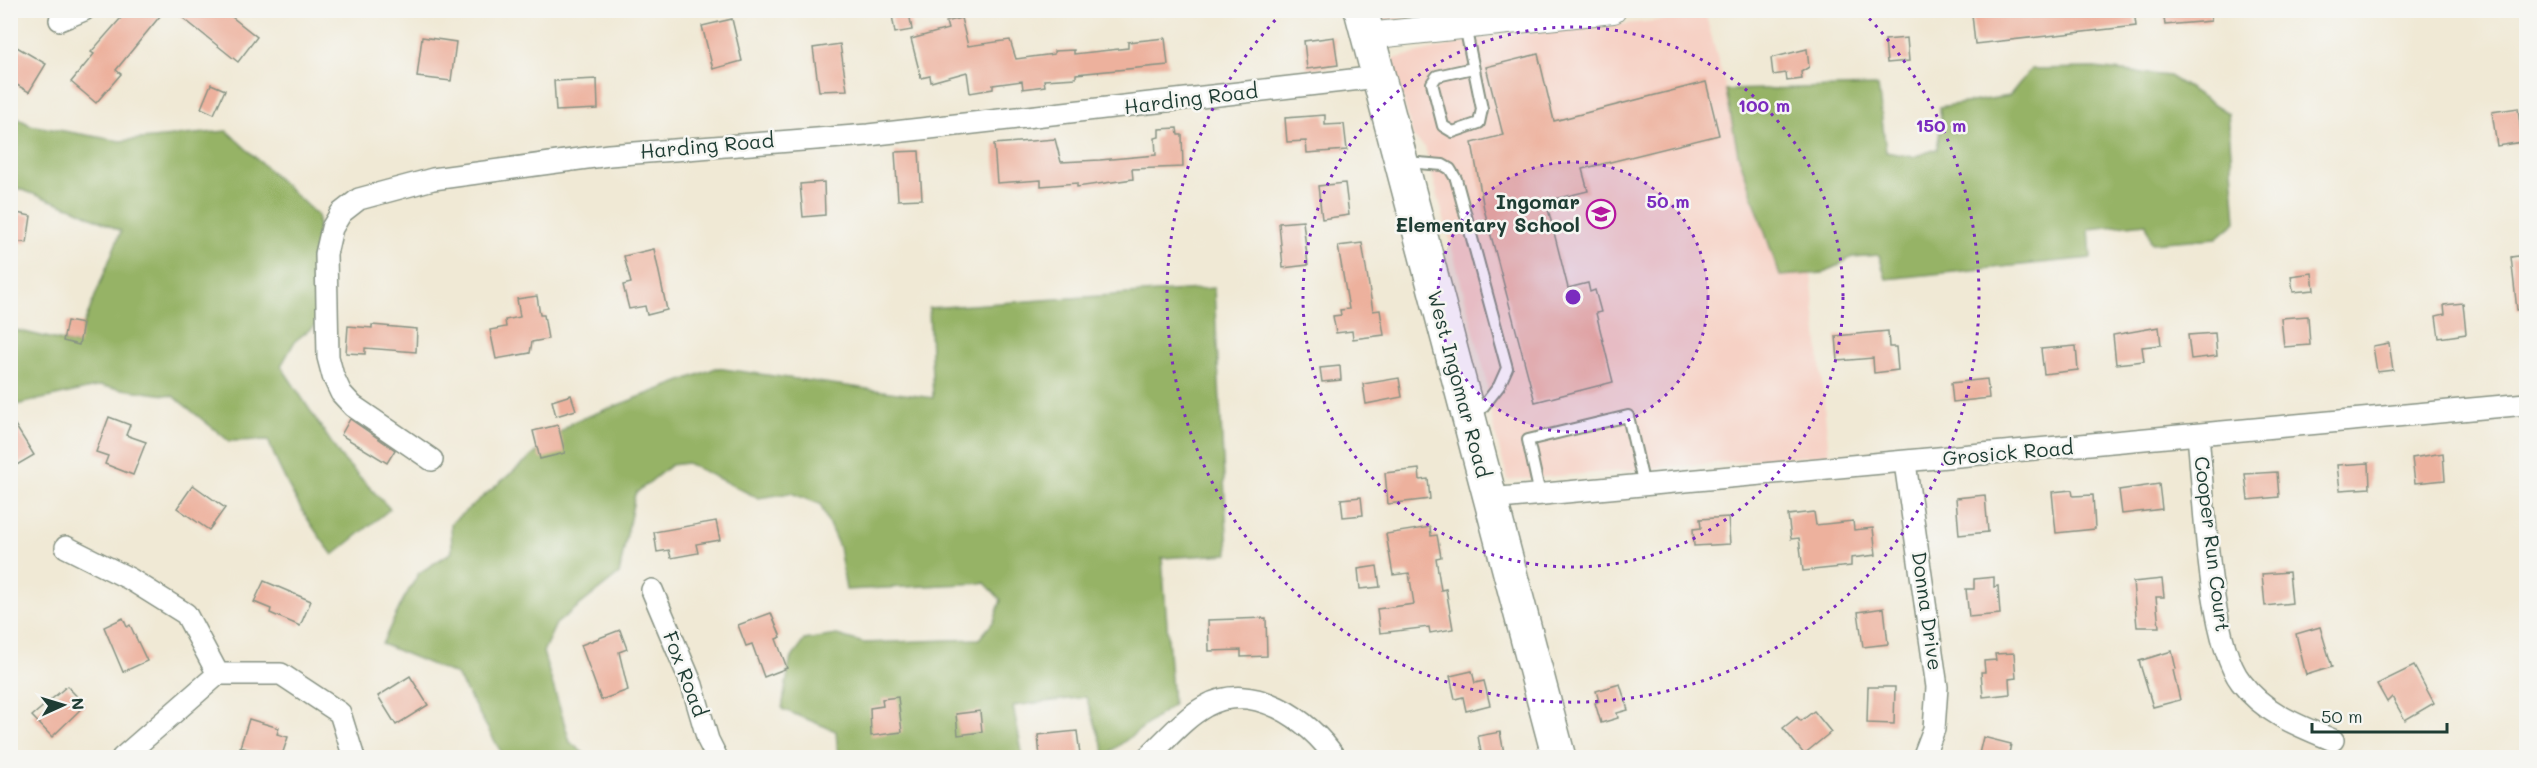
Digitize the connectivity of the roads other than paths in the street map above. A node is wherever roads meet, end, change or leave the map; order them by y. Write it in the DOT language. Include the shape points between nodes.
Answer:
graph roads {
  1 [pos="84,10"];
  2 [pos="1612,10"];
  3 [pos="60,20"];
  4 [pos="1364,23"];
  5 [pos="1465,26"];
  6 [pos="1473,68"];
  7 [pos="1378,77"];
  8 [pos="1400,162"];
  9 [pos="2526,404"];
  10 [pos="1470,425"];
  11 [pos="2198,435"];
  12 [pos="432,460"];
  13 [pos="1905,463"];
  14 [pos="1644,486"];
  15 [pos="1540,495"];
  16 [pos="1490,499"];
  17 [pos="66,547"];
  18 [pos="652,590"];
  19 [pos="218,674"];
  20 [pos="2333,740"];
  21 [pos="122,758"];
  22 [pos="354,758"];
  23 [pos="717,758"];
  24 [pos="1147,758"];
  25 [pos="1335,758"];
  26 [pos="1558,758"];
  27 [pos="1923,758"];
  1 -- 3 [label="street"];
  2 -- 5 [label="street"];
  4 -- 5 [label="street"];
  4 -- 7 [label="main road, West Ingomar Road"];
  5 -- 6 [label="lane"];
  6 -- 6 [label="lane" via="1482,109 1479,123 1453,132 1443,126 1432,83 1437,76"];
  7 -- 8 [label="main road, West Ingomar Road"];
  7 -- 12 [label="street, Harding Road" via="868,135 609,154 433,179 359,199 341,213 332,228 326,255 328,357 333,376 353,406"];
  8 -- 10 [label="main road, West Ingomar Road"];
  8 -- 10 [label="lane" via="1443,165 1450,169 1462,196 1507,368"];
  9 -- 11 [label="street, Grosick Road"];
  10 -- 16 [label="main road, West Ingomar Road"];
  11 -- 13 [label="street, Grosick Road"];
  11 -- 20 [label="street, Cooper Run Court" via="2216,608 2233,669 2250,692 2270,709 2299,727"];
  13 -- 14 [label="street, Grosick Road"];
  13 -- 27 [label="street, Donna Drive" via="1937,687 1934,729"];
  14 -- 15 [label="street, Grosick Road"];
  14 -- 15 [label="lane" via="1628,416 1528,440"];
  15 -- 16 [label="street, Grosick Road"];
  16 -- 26 [label="main road, West Ingomar Road"];
  17 -- 19 [label="street" via="130,579 186,614"];
  18 -- 23 [label="street, Fox Road" via="692,685"];
  19 -- 21 [label="street"];
  19 -- 22 [label="street" via="281,674 340,713"];
  24 -- 25 [label="street" via="1206,705 1243,697 1262,700 1303,724"];
}
